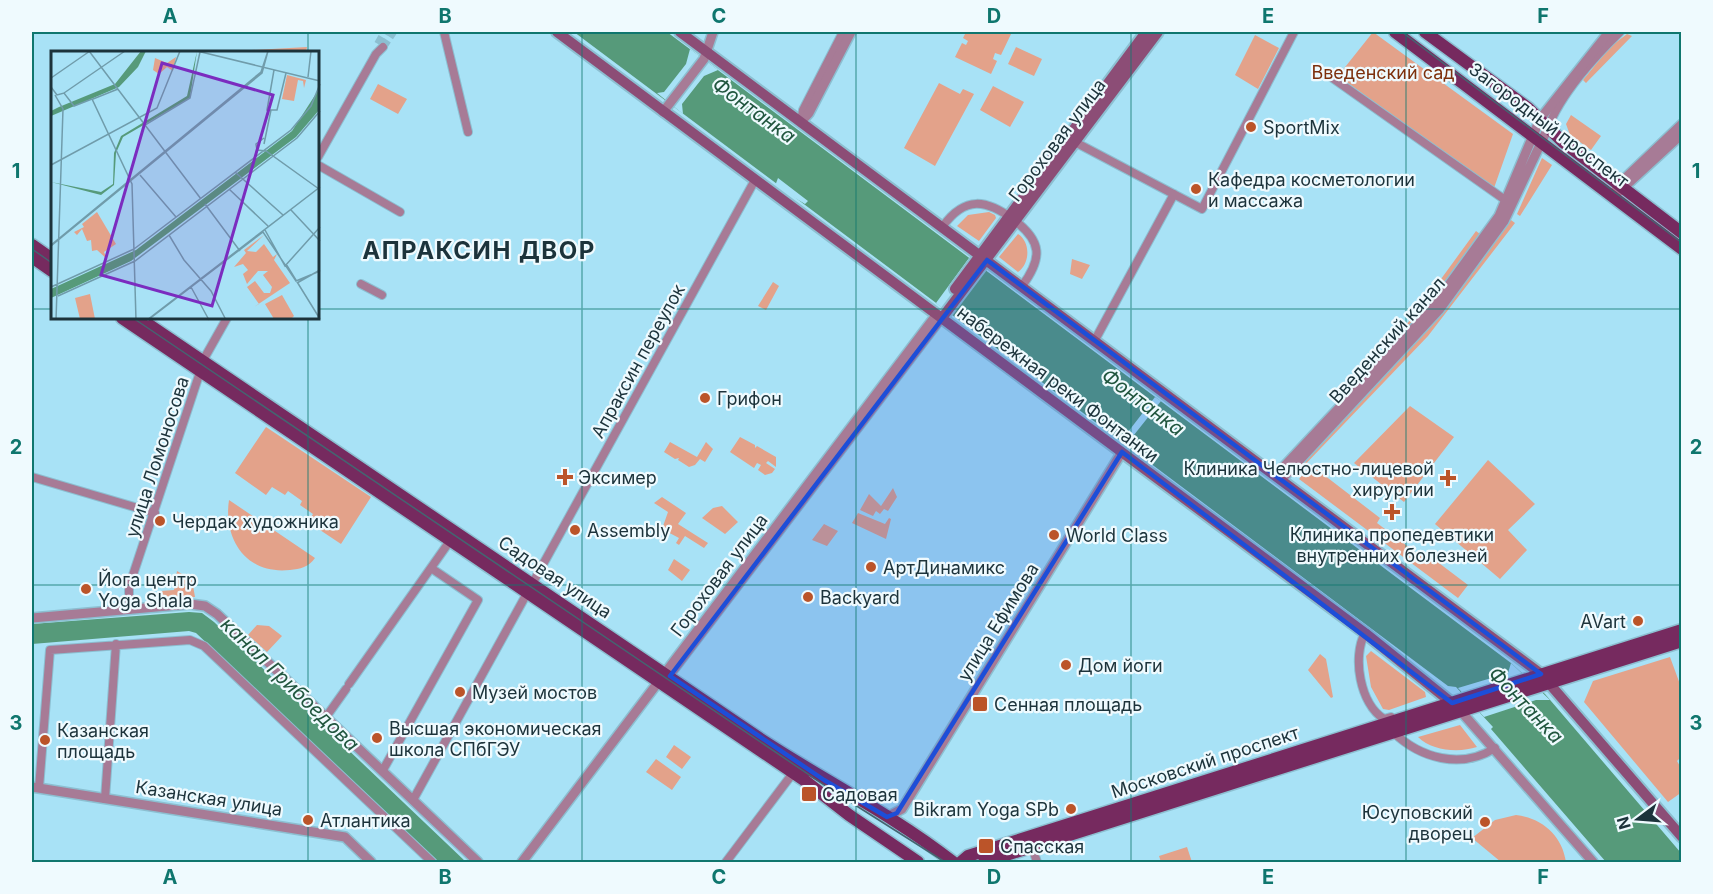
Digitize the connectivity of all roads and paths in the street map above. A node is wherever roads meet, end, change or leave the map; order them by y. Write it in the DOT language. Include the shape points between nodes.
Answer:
graph roads {
  1 [pos="444,32"];
  2 [pos="557,32"];
  3 [pos="680,32"];
  4 [pos="713,32"];
  5 [pos="843,32"];
  6 [pos="851,32"];
  7 [pos="1146,32"];
  8 [pos="1158,32"];
  9 [pos="1294,32"];
  10 [pos="1395,32"];
  11 [pos="1609,32"];
  12 [pos="1620,32"];
  13 [pos="1430,33"];
  14 [pos="381,45"];
  15 [pos="705,55"];
  16 [pos="1331,77"];
  17 [pos="666,107"];
  18 [pos="801,122"];
  19 [pos="1544,123"];
  20 [pos="1682,124"];
  21 [pos="468,132"];
  22 [pos="1682,134"];
  23 [pos="1538,138"];
  24 [pos="1071,140"];
  25 [pos="320,153"];
  26 [pos="320,166"];
  27 [pos="755,180"];
  28 [pos="1619,190"];
  29 [pos="1174,194"];
  30 [pos="1510,203"];
  31 [pos="400,212"];
  32 [pos="1013,219"];
  33 [pos="943,226"];
  34 [pos="1682,233"];
  35 [pos="32,245"];
  36 [pos="1682,249"];
  37 [pos="32,257"];
  38 [pos="51,258"];
  39 [pos="981,261"];
  40 [pos="51,270"];
  41 [pos="361,284"];
  42 [pos="1022,286"];
  43 [pos="382,295"];
  44 [pos="942,313"];
  45 [pos="125,320"];
  46 [pos="142,320"];
  47 [pos="226,320"];
  48 [pos="1095,340"];
  49 [pos="202,367"];
  50 [pos="1122,452"];
  51 [pos="32,477"];
  52 [pos="1279,477"];
  53 [pos="154,513"];
  54 [pos="453,536"];
  55 [pos="431,568"];
  56 [pos="530,588"];
  57 [pos="129,610"];
  58 [pos="32,618"];
  59 [pos="1682,630"];
  60 [pos="1365,633"];
  61 [pos="1682,641"];
  62 [pos="116,644"];
  63 [pos="664,679"];
  64 [pos="1540,680"];
  65 [pos="1461,705"];
  66 [pos="1427,711"];
  67 [pos="326,717"];
  68 [pos="1393,732"];
  69 [pos="1495,748"];
  70 [pos="383,770"];
  71 [pos="793,773"];
  72 [pos="35,788"];
  73 [pos="105,799"];
  74 [pos="413,800"];
  75 [pos="902,809"];
  76 [pos="887,817"];
  77 [pos="905,829"];
  78 [pos="1682,837"];
  79 [pos="1032,847"];
  80 [pos="909,858"];
  81 [pos="371,862"];
  82 [pos="432,862"];
  83 [pos="478,862"];
  84 [pos="522,862"];
  85 [pos="526,862"];
  86 [pos="726,862"];
  87 [pos="918,862"];
  88 [pos="953,862"];
  89 [pos="961,862"];
  90 [pos="985,862"];
  91 [pos="1037,862"];
  92 [pos="1593,862"];
  1 -- 21 [label="street"];
  2 -- 17 [label="main road, набережная реки Фонтанки"];
  3 -- 15 [label="main road"];
  4 -- 15 [label="street"];
  5 -- 18 [label="street" via="803,110"];
  6 -- 18 [label="street"];
  7 -- 24 [label="main road, Гороховая улица"];
  8 -- 24 [label="main road, Гороховая улица"];
  9 -- 29 [label="street" via="1202,209"];
  10 -- 23 [label="main road, Загородный проспект"];
  11 -- 19 [label="street, Введенский канал"];
  12 -- 19 [label="street, Введенский канал"];
  13 -- 19 [label="main road, Загородный проспект"];
  14 -- 25 [label="street"];
  15 -- 17 [label="street"];
  15 -- 18 [label="main road"];
  16 -- 30 [label="street"];
  17 -- 27 [label="main road, набережная реки Фонтанки"];
  18 -- 33 [label="main road"];
  19 -- 23 [label="street, Введенский канал"];
  19 -- 28 [label="main road, Загородный проспект"];
  20 -- 28 [label="street"];
  22 -- 28 [label="street"];
  23 -- 28 [label="main road, Загородный проспект"];
  23 -- 30 [label="street, Введенский канал"];
  24 -- 29 [label="street"];
  24 -- 32 [label="main road, Гороховая улица"];
  26 -- 31 [label="street"];
  27 -- 44 [label="main road, набережная реки Фонтанки"];
  27 -- 56 [label="street, Апраксин переулок"];
  28 -- 34 [label="main road, Загородный проспект"];
  28 -- 36 [label="main road, Загородный проспект"];
  29 -- 48 [label="street"];
  30 -- 52 [label="street, Введенский канал" via="1430,310"];
  32 -- 33 [label="street" via="993,205 977,203 956,212"];
  32 -- 39 [label="main road, Гороховая улица"];
  32 -- 42 [label="street" via="1030,233 1037,249 1034,268"];
  33 -- 39 [label="main road"];
  35 -- 38 [label="main road"];
  37 -- 40 [label="main road"];
  39 -- 42 [label="main road"];
  39 -- 44 [label="main road, Гороховая улица"];
  41 -- 43 [label="street"];
  42 -- 48 [label="main road"];
  44 -- 50 [label="main road, набережная реки Фонтанки"];
  44 -- 63 [label="street, Гороховая улица"];
  45 -- 49 [label="main road, Садовая улица"];
  46 -- 49 [label="main road, Садовая улица"];
  47 -- 49 [label="street, улица Ломоносова"];
  48 -- 52 [label="main road"];
  49 -- 53 [label="street, улица Ломоносова"];
  49 -- 54 [label="main road, Садовая улица"];
  50 -- 60 [label="main road, набережная реки Фонтанки"];
  50 -- 75 [label="street, улица Ефимова"];
  51 -- 53 [label="street"];
  52 -- 64 [label="main road"];
  53 -- 57 [label="street, улица Ломоносова" via="129,587"];
  54 -- 55 [label="street"];
  54 -- 56 [label="main road, Садовая улица"];
  55 -- 67 [label="street"];
  55 -- 70 [label="street" via="478,600"];
  56 -- 63 [label="main road, Садовая улица"];
  56 -- 74 [label="street, Апраксин переулок"];
  57 -- 58 [label="street"];
  57 -- 67 [label="street" via="205,606"];
  59 -- 64 [label="main road"];
  60 -- 65 [label="main road, набережная реки Фонтанки"];
  60 -- 66 [label="street" via="1359,653 1360,675 1379,716 1384,719"];
  61 -- 64 [label="main road"];
  62 -- 72 [label="street" via="52,648 49,653"];
  62 -- 73 [label="street"];
  62 -- 82 [label="street" via="190,640 204,646"];
  63 -- 71 [label="main road, Садовая улица"];
  63 -- 76 [label="main road, Садовая улица"];
  63 -- 84 [label="street, Гороховая улица"];
  63 -- 85 [label="street, Гороховая улица"];
  64 -- 65 [label="main road"];
  64 -- 78 [label="main road"];
  65 -- 66 [label="main road, Московский проспект"];
  65 -- 68 [label="main road, Московский проспект"];
  65 -- 69 [label="street, набережная реки Фонтанки"];
  66 -- 89 [label="main road, Московский проспект" via="968,856"];
  67 -- 70 [label="street"];
  68 -- 69 [label="street" via="1421,752 1441,758 1473,758"];
  68 -- 79 [label="main road, Московский проспект"];
  69 -- 92 [label="street, набережная реки Фонтанки"];
  70 -- 74 [label="street"];
  71 -- 80 [label="main road, Садовая улица"];
  71 -- 86 [label="street"];
  72 -- 73 [label="street, Казанская улица"];
  73 -- 81 [label="street, Казанская улица" via="345,837"];
  74 -- 83 [label="street"];
  75 -- 76 [label="street"];
  75 -- 77 [label="street"];
  76 -- 77 [label="main road, Садовая улица"];
  77 -- 88 [label="main road, Садовая улица"];
  79 -- 90 [label="main road, Московский проспект"];
  79 -- 91 [label="street"];
  80 -- 87 [label="main road"];
}
